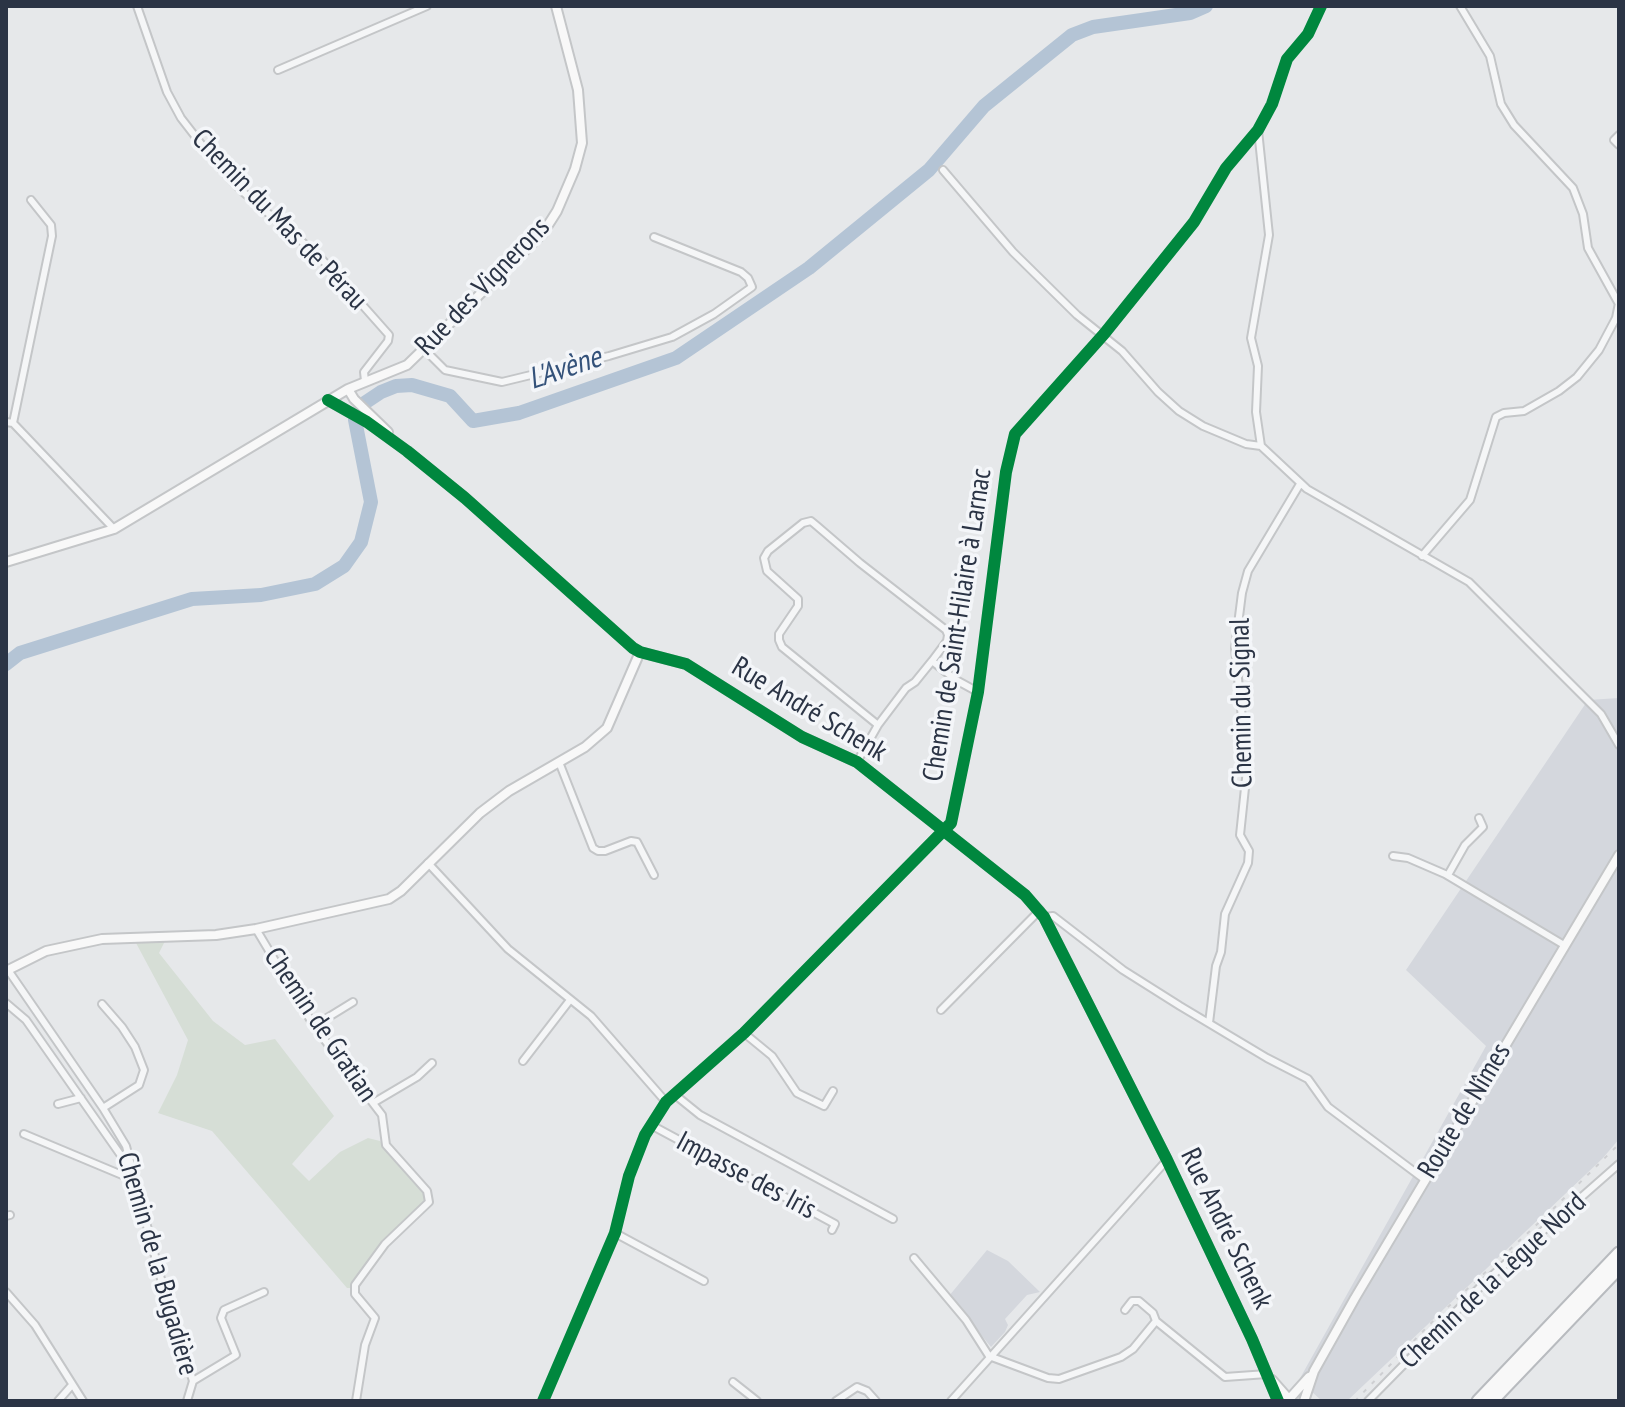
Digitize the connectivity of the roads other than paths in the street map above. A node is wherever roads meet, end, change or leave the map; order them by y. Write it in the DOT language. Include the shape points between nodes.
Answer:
graph roads {
  1 [pos="137,6"];
  2 [pos="427,6"];
  3 [pos="556,6"];
  4 [pos="1321,6"];
  5 [pos="1460,6"];
  6 [pos="417,8"];
  7 [pos="278,70"];
  8 [pos="1258,130"];
  9 [pos="1619,135"];
  10 [pos="1619,145"];
  11 [pos="943,170"];
  12 [pos="31,200"];
  13 [pos="654,237"];
  14 [pos="1619,304"];
  15 [pos="1104,334"];
  16 [pos="425,350"];
  17 [pos="365,381"];
  18 [pos="348,389"];
  19 [pos="328,400"];
  20 [pos="370,419"];
  21 [pos="10,423"];
  22 [pos="1261,446"];
  23 [pos="1300,484"];
  24 [pos="114,529"];
  25 [pos="1422,556"];
  26 [pos="6,562"];
  27 [pos="640,652"];
  28 [pos="932,661"];
  29 [pos="978,692"];
  30 [pos="878,725"];
  31 [pos="1619,745"];
  32 [pos="559,762"];
  33 [pos="857,762"];
  34 [pos="1479,818"];
  35 [pos="944,832"];
  36 [pos="1619,855"];
  37 [pos="1393,856"];
  38 [pos="428,863"];
  39 [pos="654,875"];
  40 [pos="1448,875"];
  41 [pos="1042,914"];
  42 [pos="256,929"];
  43 [pos="1564,945"];
  44 [pos="7,971"];
  45 [pos="570,1000"];
  46 [pos="353,1002"];
  47 [pos="6,1003"];
  48 [pos="102,1004"];
  49 [pos="941,1010"];
  50 [pos="1209,1023"];
  51 [pos="314,1026"];
  52 [pos="744,1033"];
  53 [pos="523,1061"];
  54 [pos="432,1063"];
  55 [pos="833,1091"];
  56 [pos="674,1094"];
  57 [pos="81,1098"];
  58 [pos="666,1102"];
  59 [pos="373,1103"];
  60 [pos="58,1104"];
  61 [pos="103,1108"];
  62 [pos="651,1125"];
  63 [pos="24,1134"];
  64 [pos="1167,1160"];
  65 [pos="1619,1164"];
  66 [pos="131,1169"];
  67 [pos="1424,1179"];
  68 [pos="134,1180"];
  69 [pos="893,1219"];
  70 [pos="832,1230"];
  71 [pos="615,1233"];
  72 [pos="1619,1253"];
  73 [pos="914,1258"];
  74 [pos="1619,1268"];
  75 [pos="704,1281"];
  76 [pos="6,1292"];
  77 [pos="264,1292"];
  78 [pos="1125,1310"];
  79 [pos="1156,1321"];
  80 [pos="989,1356"];
  81 [pos="1314,1371"];
  82 [pos="1267,1374"];
  83 [pos="193,1381"];
  84 [pos="733,1382"];
  85 [pos="72,1385"];
  86 [pos="1284,1399"];
  87 [pos="58,1401"];
  88 [pos="83,1401"];
  89 [pos="187,1401"];
  90 [pos="356,1401"];
  91 [pos="543,1401"];
  92 [pos="757,1401"];
  93 [pos="836,1401"];
  94 [pos="876,1401"];
  95 [pos="951,1401"];
  96 [pos="1303,1401"];
  97 [pos="1368,1401"];
  98 [pos="1478,1401"];
  99 [pos="1492,1401"];
  1 -- 17 [label="street, Chemin du Mas de Pérau" via="181,118 219,167 319,256 389,335 364,372"];
  2 -- 6 [label="street"];
  3 -- 16 [label="street, Rue des Vignerons" via="578,90 580,151 543,233"];
  4 -- 8 [label="street, Chemin de Saint-Hilaire à Larnac" via="1308,34 1287,59"];
  5 -- 14 [label="street" via="1490,56 1501,104 1514,125 1573,188 1588,248"];
  6 -- 7 [label="street"];
  8 -- 15 [label="street, Chemin de Saint-Hilaire à Larnac" via="1226,168 1194,222"];
  8 -- 22 [label="street" via="1269,235 1251,338 1258,366"];
  9 -- 10 [label="street" via="1614,140"];
  11 -- 15 [label="street" via="1013,252"];
  12 -- 21 [label="street" via="51,225 52,236"];
  13 -- 16 [label="street" via="741,272 752,287 672,337 502,382 445,370"];
  14 -- 25 [label="street" via="1599,350 1577,377 1524,411 1496,417 1470,500"];
  15 -- 22 [label="street" via="1179,411 1203,426"];
  15 -- 29 [label="street, Chemin de Saint-Hilaire à Larnac" via="1015,434"];
  16 -- 17 [label="street, Rue des Vignerons" via="407,365"];
  17 -- 18 [label="street, Rue des Vignerons"];
  18 -- 19 [label="street, Rue des Vignerons"];
  18 -- 20 [label="street, Rue André Schenk"];
  19 -- 20 [label="street, Rue André Schenk"];
  19 -- 24 [label="street, Rue des Vignerons"];
  20 -- 27 [label="street, Rue André Schenk"];
  21 -- 24 [label="street"];
  22 -- 23 [label="street"];
  23 -- 25 [label="street"];
  23 -- 50 [label="street, Chemin du Signal" via="1248,571 1242,593 1235,648 1247,769 1240,835 1249,851 1225,914"];
  24 -- 26 [label="street, Rue des Vignerons"];
  25 -- 31 [label="street" via="1469,582 1601,714"];
  27 -- 32 [label="street" via="607,728"];
  27 -- 33 [label="street, Rue André Schenk" via="686,664 802,737"];
  28 -- 29 [label="street"];
  28 -- 30 [label="street"];
  28 -- 30 [label="street" via="947,641 946,630 811,521 768,551 767,571 798,599 779,634 782,647"];
  29 -- 35 [label="street, Chemin de Saint-Hilaire à Larnac" via="951,823"];
  30 -- 33 [label="street"];
  32 -- 38 [label="street" via="480,813"];
  32 -- 39 [label="street" via="593,848 605,851 637,842"];
  33 -- 35 [label="street, Rue André Schenk"];
  34 -- 40 [label="street" via="1483,827"];
  35 -- 41 [label="street, Rue André Schenk"];
  35 -- 52 [label="street, Chemin de Saint-Hilaire à Larnac"];
  36 -- 43 [label="street, Route de Nîmes"];
  37 -- 40 [label="street"];
  38 -- 42 [label="street" via="389,899"];
  38 -- 45 [label="street" via="508,949"];
  40 -- 43 [label="street"];
  41 -- 49 [label="street"];
  41 -- 50 [label="street" via="1053,916 1123,970"];
  41 -- 64 [label="street, Rue André Schenk"];
  42 -- 44 [label="street" via="102,939 46,951"];
  42 -- 51 [label="street, Chemin de Gratian"];
  43 -- 67 [label="street, Route de Nîmes"];
  44 -- 61 [label="street, Chemin de la Bugadière"];
  45 -- 53 [label="street"];
  45 -- 58 [label="street" via="591,1016"];
  46 -- 51 [label="street"];
  47 -- 57 [label="street" via="26,1020"];
  48 -- 61 [label="street" via="135,1047 144,1070 139,1085"];
  50 -- 67 [label="street" via="1308,1079 1328,1107"];
  51 -- 59 [label="street, Chemin de Gratian"];
  52 -- 55 [label="street" via="772,1056 797,1093 824,1106"];
  52 -- 56 [label="street, Chemin de Saint-Hilaire à Larnac"];
  54 -- 59 [label="street"];
  56 -- 58 [label="street, Chemin de Saint-Hilaire à Larnac"];
  56 -- 69 [label="street" via="700,1115"];
  57 -- 60 [label="street"];
  57 -- 66 [label="street"];
  58 -- 62 [label="street, Chemin de Saint-Hilaire à Larnac"];
  59 -- 90 [label="street, Chemin de Gratian" via="382,1115 386,1145 427,1191 429,1202 385,1244 355,1285 355,1294 375,1318"];
  61 -- 66 [label="street, Chemin de la Bugadière" via="126,1146"];
  62 -- 70 [label="street, Impasse des Iris" via="835,1224"];
  62 -- 71 [label="street, Chemin de Saint-Hilaire à Larnac" via="629,1176"];
  63 -- 68 [label="street"];
  64 -- 80 [label="street"];
  64 -- 82 [label="street, Rue André Schenk"];
  65 -- 97 [label="street, Chemin de la Lègue Nord" via="1486,1281"];
  66 -- 68 [label="street, Chemin de la Bugadière"];
  67 -- 81 [label="street, Route de Nîmes"];
  68 -- 83 [label="street, Chemin de la Bugadière"];
  71 -- 75 [label="street"];
  71 -- 91 [label="street, Chemin de Saint-Hilaire à Larnac"];
  72 -- 98 [label="highway"];
  73 -- 80 [label="street"];
  74 -- 99 [label="highway"];
  76 -- 85 [label="street" via="35,1325"];
  77 -- 83 [label="street" via="224,1310 221,1318 236,1355"];
  78 -- 79 [label="street" via="1137,1300"];
  79 -- 80 [label="street" via="1121,1357 1055,1379"];
  79 -- 82 [label="street" via="1225,1377"];
  80 -- 95 [label="street"];
  81 -- 86 [label="street, Route de Nîmes"];
  81 -- 96 [label="street, Route de Nîmes"];
  82 -- 86 [label="street, Rue André Schenk"];
  83 -- 89 [label="street, Chemin de la Bugadière"];
  84 -- 92 [label="street"];
  85 -- 87 [label="street"];
  85 -- 88 [label="street"];
  86 -- 96 [label="street, Route de Nîmes"];
  93 -- 94 [label="street" via="857,1387"];
}
